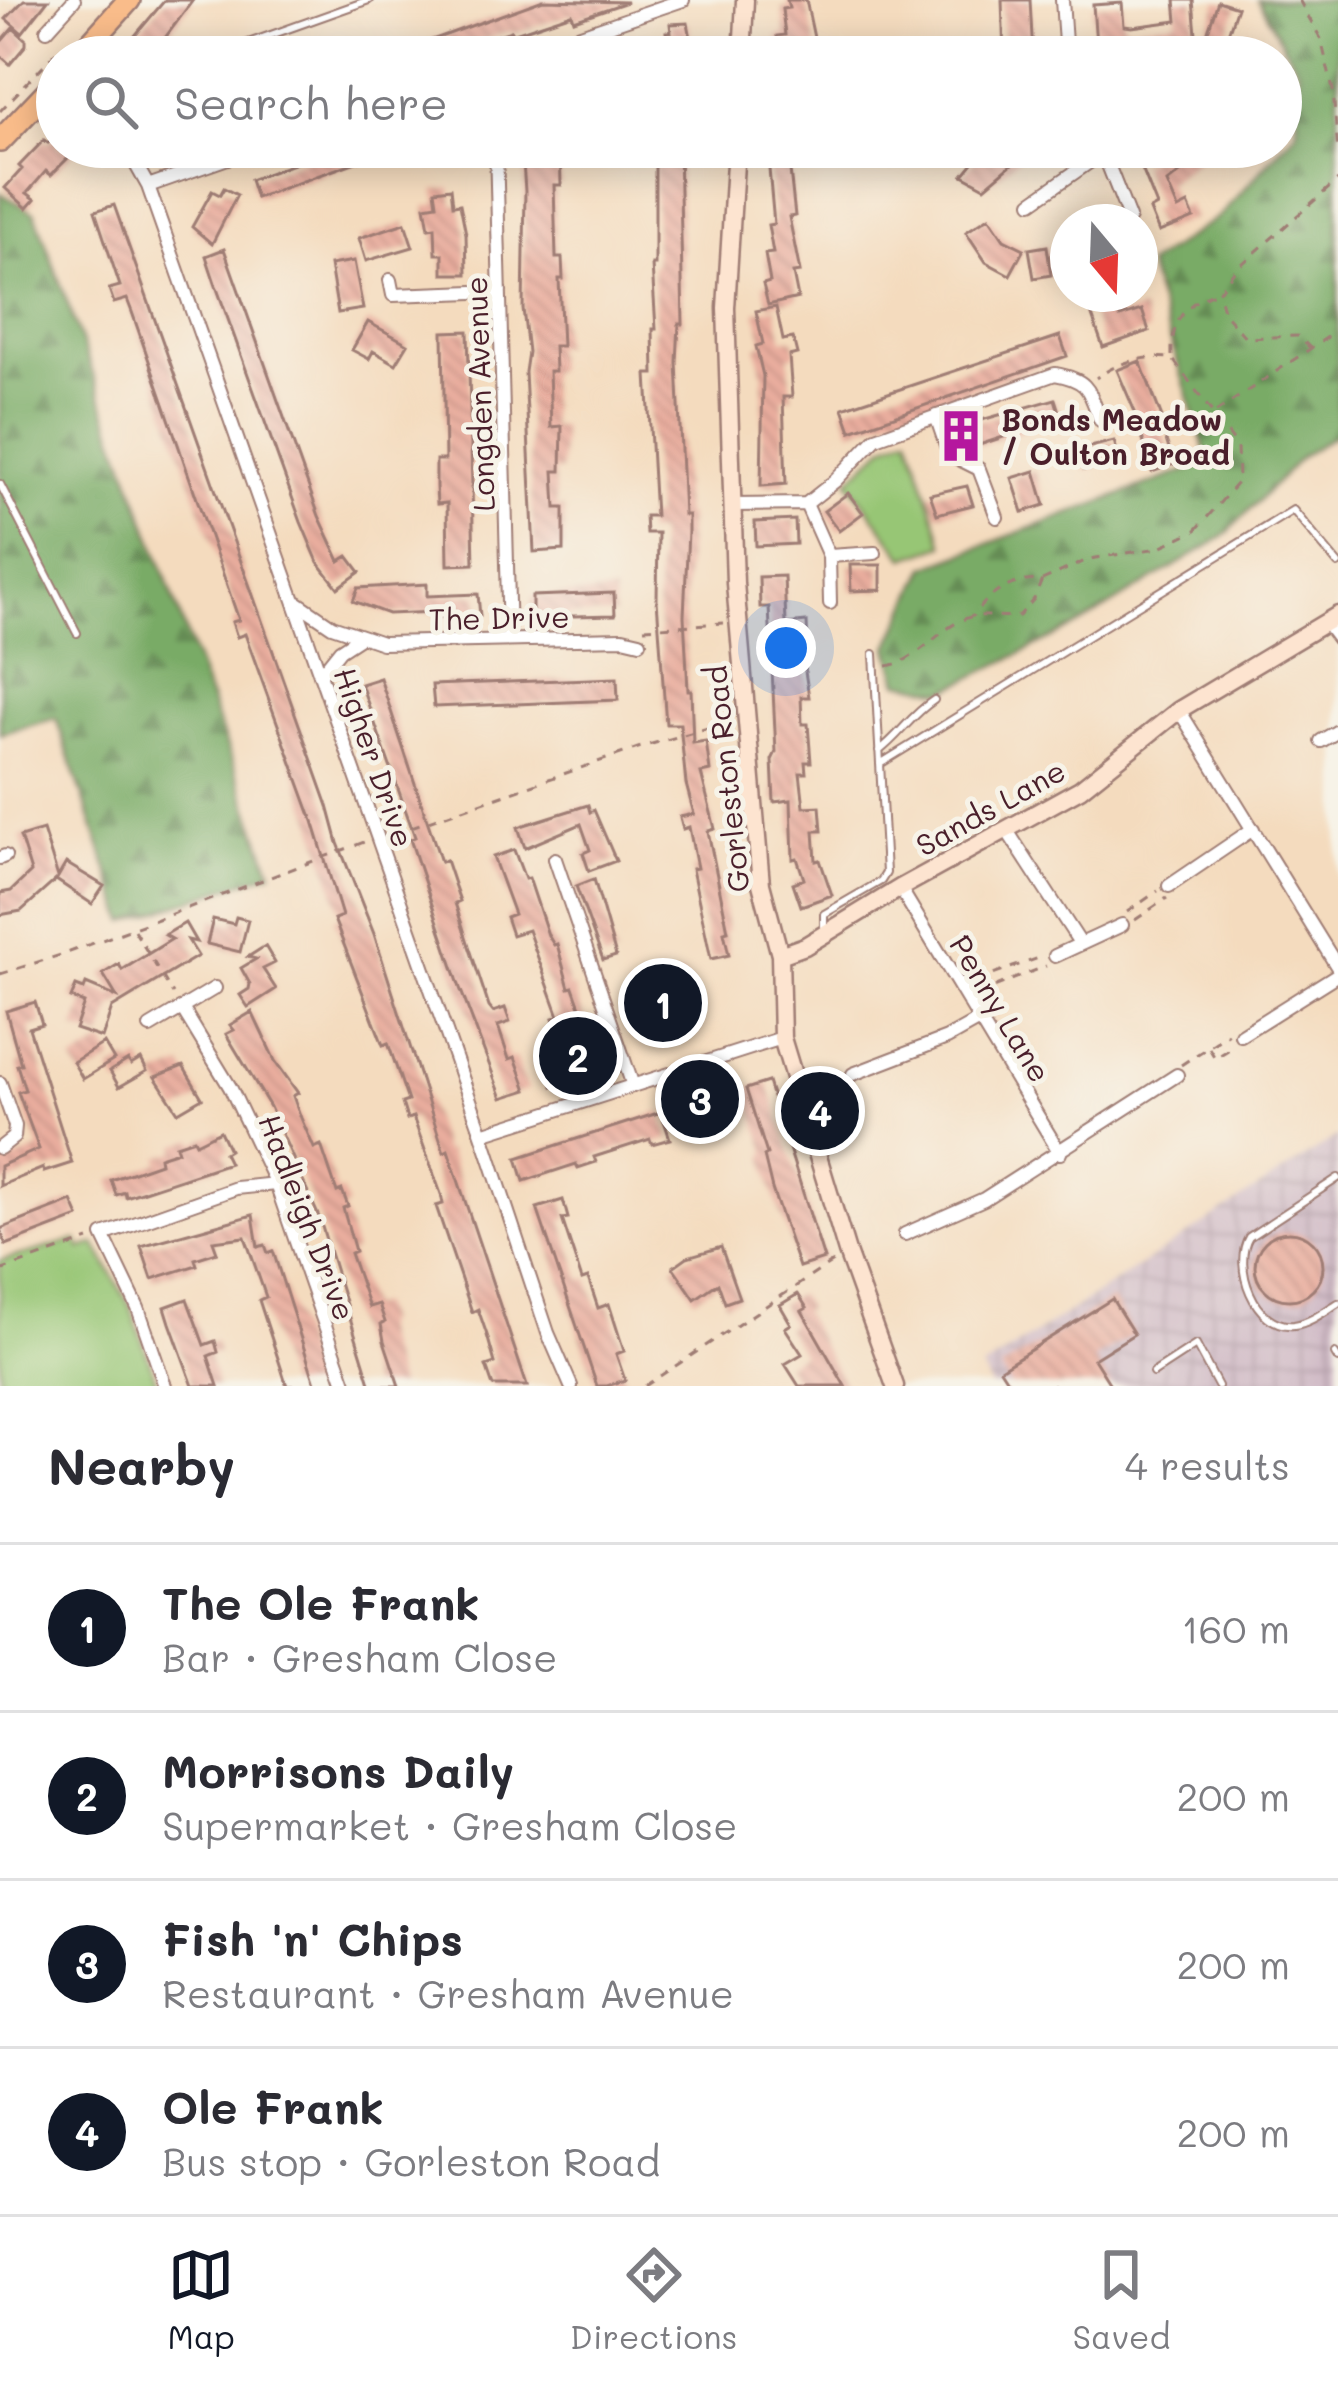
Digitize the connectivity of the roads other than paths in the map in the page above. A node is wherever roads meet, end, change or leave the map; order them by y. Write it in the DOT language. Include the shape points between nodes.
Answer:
graph roads {
  1 [pos="74,0"];
  2 [pos="129,0"];
  3 [pos="369,0"];
  4 [pos="683,0"];
  5 [pos="746,0"];
  6 [pos="1062,0"];
  7 [pos="640,7"];
  8 [pos="47,30"];
  9 [pos="88,36"];
  10 [pos="268,36"];
  11 [pos="568,36"];
  12 [pos="743,36"];
  13 [pos="1065,36"];
  14 [pos="36,105"];
  15 [pos="0,141"];
  16 [pos="141,168"];
  17 [pos="199,168"];
  18 [pos="497,168"];
  19 [pos="735,168"];
  20 [pos="1079,168"];
  21 [pos="1112,168"];
  22 [pos="148,186"];
  23 [pos="1032,202"];
  24 [pos="1124,204"];
  25 [pos="390,280"];
  26 [pos="500,291"];
  27 [pos="936,416"];
  28 [pos="1100,420"];
  29 [pos="0,484"];
  30 [pos="806,504"];
  31 [pos="733,505"];
  32 [pos="997,517"];
  33 [pos="875,554"];
  34 [pos="829,556"];
  35 [pos="1338,564"];
  36 [pos="296,601"];
  37 [pos="830,603"];
  38 [pos="1332,619"];
  39 [pos="77,633"];
  40 [pos="360,637"];
  41 [pos="1338,639"];
  42 [pos="509,640"];
  43 [pos="640,642"];
  44 [pos="874,654"];
  45 [pos="320,675"];
  46 [pos="934,700"];
  47 [pos="1179,710"];
  48 [pos="1338,730"];
  49 [pos="1321,741"];
  50 [pos="879,751"];
  51 [pos="880,764"];
  52 [pos="1006,829"];
  53 [pos="1253,829"];
  54 [pos="555,859"];
  55 [pos="1169,886"];
  56 [pos="900,888"];
  57 [pos="1122,925"];
  58 [pos="825,934"];
  59 [pos="1080,943"];
  60 [pos="780,955"];
  61 [pos="1055,956"];
  62 [pos="1338,971"];
  63 [pos="214,988"];
  64 [pos="182,1008"];
  65 [pos="979,1020"];
  66 [pos="150,1027"];
  67 [pos="1241,1035"];
  68 [pos="782,1038"];
  69 [pos="853,1074"];
  70 [pos="1177,1075"];
  71 [pos="0,1083"];
  72 [pos="633,1086"];
  73 [pos="482,1134"];
  74 [pos="0,1148"];
  75 [pos="1060,1153"];
  76 [pos="1338,1178"];
  77 [pos="276,1184"];
  78 [pos="103,1234"];
  79 [pos="905,1234"];
  80 [pos="88,1240"];
  81 [pos="1338,1303"];
  82 [pos="1153,1373"];
  83 [pos="165,1386"];
  84 [pos="346,1386"];
  85 [pos="571,1386"];
  86 [pos="896,1386"];
  87 [pos="1218,1386"];
  1 -- 8 [label="street"];
  2 -- 9 [label="highway"];
  3 -- 10 [label="lane"];
  4 -- 7 [label="street"];
  5 -- 12 [label="main road"];
  6 -- 13 [label="street"];
  7 -- 11 [label="street"];
  14 -- 15 [label="highway"];
  16 -- 22 [label="street, Higher Drive"];
  17 -- 22 [label="street"];
  18 -- 26 [label="street, Longden Avenue"];
  19 -- 31 [label="main road, Gorleston Road" via="726,308"];
  20 -- 23 [label="street"];
  21 -- 24 [label="street"];
  22 -- 36 [label="street, Higher Drive"];
  25 -- 26 [label="street" via="393,295"];
  26 -- 42 [label="street, Longden Avenue"];
  27 -- 28 [label="street" via="1055,374 1085,385"];
  27 -- 30 [label="street" via="876,438"];
  27 -- 32 [label="street" via="949,454 979,469"];
  29 -- 39 [label="lane"];
  30 -- 31 [label="street"];
  30 -- 34 [label="street"];
  31 -- 60 [label="main road, Gorleston Road" via="757,851"];
  33 -- 34 [label="street"];
  34 -- 37 [label="street"];
  35 -- 51 [label="lane" via="1292,510"];
  36 -- 40 [label="street, The Drive"];
  36 -- 45 [label="street, Higher Drive"];
  38 -- 41 [label="street"];
  38 -- 47 [label="main road, Sands Lane"];
  40 -- 42 [label="street, The Drive"];
  40 -- 45 [label="street"];
  42 -- 43 [label="street, The Drive"];
  44 -- 50 [label="lane"];
  45 -- 73 [label="street, Higher Drive"];
  46 -- 50 [label="lane"];
  47 -- 52 [label="main road, Sands Lane" via="1080,789"];
  47 -- 53 [label="street"];
  48 -- 49 [label="street"];
  50 -- 51 [label="lane"];
  51 -- 58 [label="lane" via="886,874 824,914"];
  52 -- 56 [label="main road, Sands Lane"];
  52 -- 59 [label="street"];
  53 -- 55 [label="street"];
  53 -- 62 [label="street"];
  54 -- 72 [label="street"];
  56 -- 58 [label="main road, Sands Lane"];
  56 -- 65 [label="street, Penny Lane"];
  57 -- 59 [label="street"];
  58 -- 60 [label="main road, Sands Lane"];
  59 -- 61 [label="street"];
  60 -- 68 [label="main road, Gorleston Road"];
  62 -- 67 [label="street"];
  63 -- 64 [label="street"];
  64 -- 66 [label="street"];
  64 -- 77 [label="street, Hadleigh Drive"];
  65 -- 69 [label="street"];
  65 -- 75 [label="street, Penny Lane"];
  68 -- 72 [label="street"];
  68 -- 86 [label="main road, Gorleston Road"];
  70 -- 75 [label="street"];
  71 -- 74 [label="street" via="15,1126"];
  72 -- 73 [label="street"];
  73 -- 85 [label="street, Higher Drive"];
  75 -- 79 [label="street"];
  76 -- 81 [label="lane" via="1241,1250 1244,1281 1265,1312 1290,1326"];
  77 -- 78 [label="street" via="236,1188"];
  77 -- 84 [label="street, Hadleigh Drive"];
  78 -- 80 [label="street"];
  78 -- 83 [label="street"];
  82 -- 87 [label="lane" via="1196,1346"];
}
